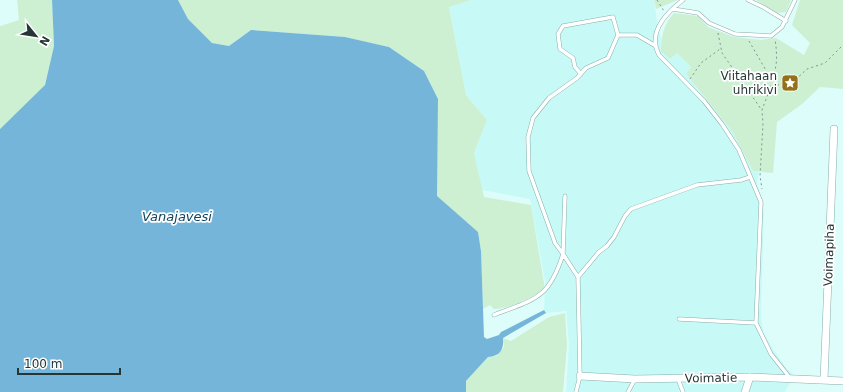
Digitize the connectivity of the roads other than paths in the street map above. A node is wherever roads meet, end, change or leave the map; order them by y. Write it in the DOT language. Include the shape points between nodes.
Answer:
graph roads {
  1 [pos="683,0"];
  2 [pos="748,0"];
  3 [pos="795,0"];
  4 [pos="673,9"];
  5 [pos="786,21"];
  6 [pos="618,35"];
  7 [pos="654,44"];
  8 [pos="581,74"];
  9 [pos="834,129"];
  10 [pos="750,177"];
  11 [pos="565,196"];
  12 [pos="563,254"];
  13 [pos="578,277"];
  14 [pos="494,315"];
  15 [pos="679,319"];
  16 [pos="756,323"];
  17 [pos="580,376"];
  18 [pos="750,377"];
  19 [pos="790,378"];
  20 [pos="635,379"];
  21 [pos="678,379"];
  22 [pos="824,380"];
  23 [pos="843,381"];
  24 [pos="576,392"];
  25 [pos="628,392"];
  26 [pos="683,392"];
  27 [pos="745,392"];
  1 -- 4 [label="lane"];
  2 -- 5 [label="lane"];
  3 -- 5 [label="lane"];
  4 -- 5 [label="lane" via="698,13 709,23 735,34 771,36"];
  4 -- 7 [label="lane" via="658,29"];
  6 -- 7 [label="lane" via="637,35"];
  6 -- 8 [label="lane" via="608,58 586,68"];
  6 -- 8 [label="lane" via="613,18 562,26 558,34 560,49 573,58 575,67"];
  7 -- 10 [label="lane" via="659,55 687,82 722,124 739,150"];
  8 -- 12 [label="lane" via="549,98 533,118 528,137 529,171 555,243"];
  9 -- 22 [label="street, Voimapiha"];
  10 -- 13 [label="lane" via="696,185 631,208 610,242 598,252"];
  10 -- 16 [label="lane" via="761,202"];
  11 -- 12 [label="lane"];
  12 -- 13 [label="lane"];
  12 -- 14 [label="lane" via="556,276 547,290 531,301"];
  13 -- 17 [label="lane"];
  15 -- 16 [label="lane"];
  16 -- 19 [label="lane" via="771,354"];
  17 -- 20 [label="street, Voimatie"];
  17 -- 24 [label="lane"];
  18 -- 19 [label="street, Voimatie"];
  18 -- 21 [label="street, Voimatie"];
  18 -- 27 [label="street"];
  19 -- 22 [label="street, Voimatie"];
  20 -- 21 [label="street, Voimatie"];
  20 -- 25 [label="lane"];
  21 -- 26 [label="lane"];
  22 -- 23 [label="street, Voimatie"];
}
